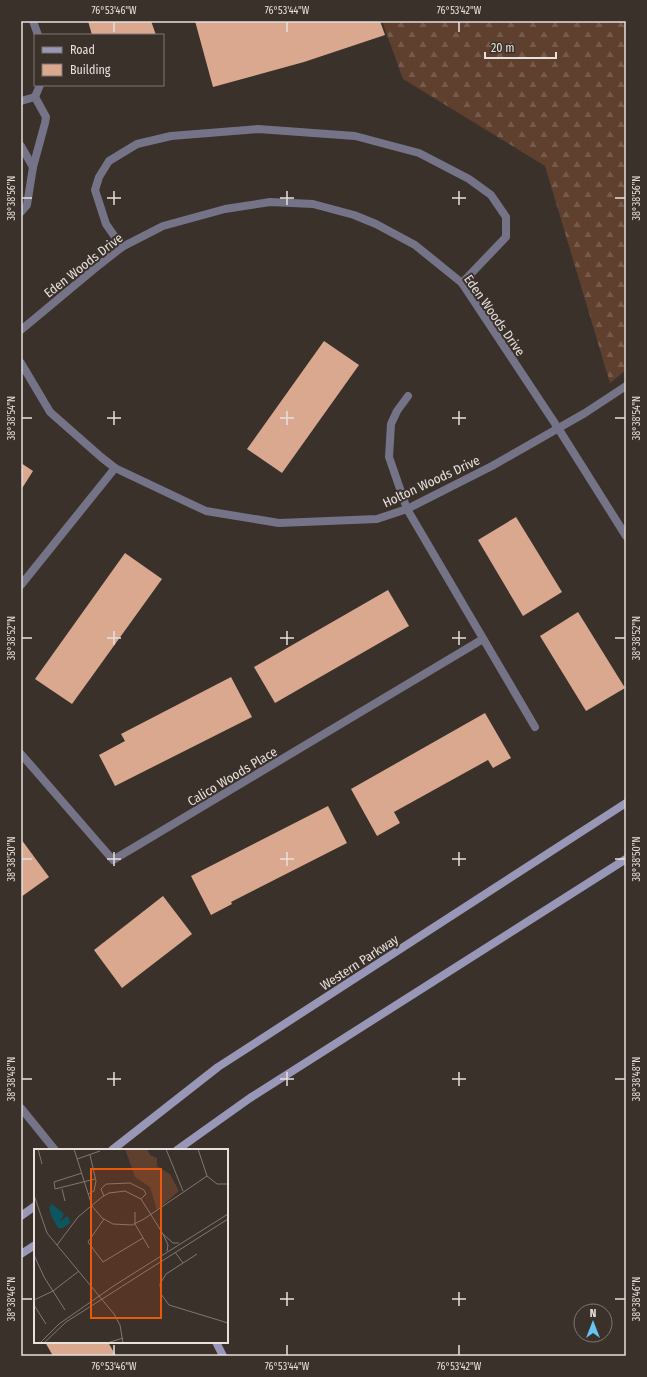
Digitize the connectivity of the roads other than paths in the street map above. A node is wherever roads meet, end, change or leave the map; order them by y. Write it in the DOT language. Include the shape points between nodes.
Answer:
graph roads {
  1 [pos="34,21"];
  2 [pos="38,34"];
  3 [pos="40,86"];
  4 [pos="35,97"];
  5 [pos="21,102"];
  6 [pos="21,146"];
  7 [pos="33,167"];
  8 [pos="21,212"];
  9 [pos="122,248"];
  10 [pos="462,283"];
  11 [pos="21,330"];
  12 [pos="21,363"];
  13 [pos="626,386"];
  14 [pos="408,396"];
  15 [pos="558,428"];
  16 [pos="115,468"];
  17 [pos="407,509"];
  18 [pos="626,536"];
  19 [pos="21,585"];
  20 [pos="483,639"];
  21 [pos="535,727"];
  22 [pos="21,754"];
  23 [pos="626,804"];
  24 [pos="626,859"];
  25 [pos="21,1108"];
  26 [pos="53,1149"];
  27 [pos="113,1149"];
  28 [pos="178,1149"];
  29 [pos="34,1207"];
  30 [pos="21,1216"];
  31 [pos="34,1246"];
  32 [pos="21,1254"];
  33 [pos="216,1343"];
  34 [pos="223,1356"];
  1 -- 2 [label="street"];
  3 -- 4 [label="street"];
  4 -- 5 [label="street"];
  4 -- 7 [label="street" via="46,117"];
  6 -- 7 [label="street"];
  7 -- 8 [label="street" via="27,205"];
  9 -- 10 [label="street, Eden Woods Drive" via="163,226 225,209 270,202 313,204 376,224 415,246"];
  9 -- 10 [label="street" via="106,224 95,190 109,161 137,144 171,136 258,128 355,136 419,153 469,179 491,195 506,217 506,237"];
  9 -- 11 [label="street, Eden Woods Drive" via="99,264"];
  10 -- 15 [label="street, Eden Woods Drive"];
  12 -- 16 [label="street, Holton Woods Drive" via="50,412"];
  13 -- 15 [label="street, Holton Woods Drive"];
  14 -- 17 [label="street" via="391,424 389,457"];
  15 -- 17 [label="street, Holton Woods Drive" via="492,466"];
  15 -- 18 [label="street, Eden Woods Drive"];
  16 -- 17 [label="street, Holton Woods Drive" via="206,511 279,523 377,519"];
  16 -- 19 [label="street"];
  17 -- 20 [label="street"];
  20 -- 21 [label="street"];
  20 -- 22 [label="street, Calico Woods Place" via="113,860"];
  23 -- 27 [label="main road, Western Parkway" via="218,1066"];
  24 -- 28 [label="main road" via="250,1098"];
  25 -- 26 [label="street"];
  29 -- 30 [label="main road"];
  31 -- 32 [label="main road"];
  33 -- 34 [label="main road"];
}
